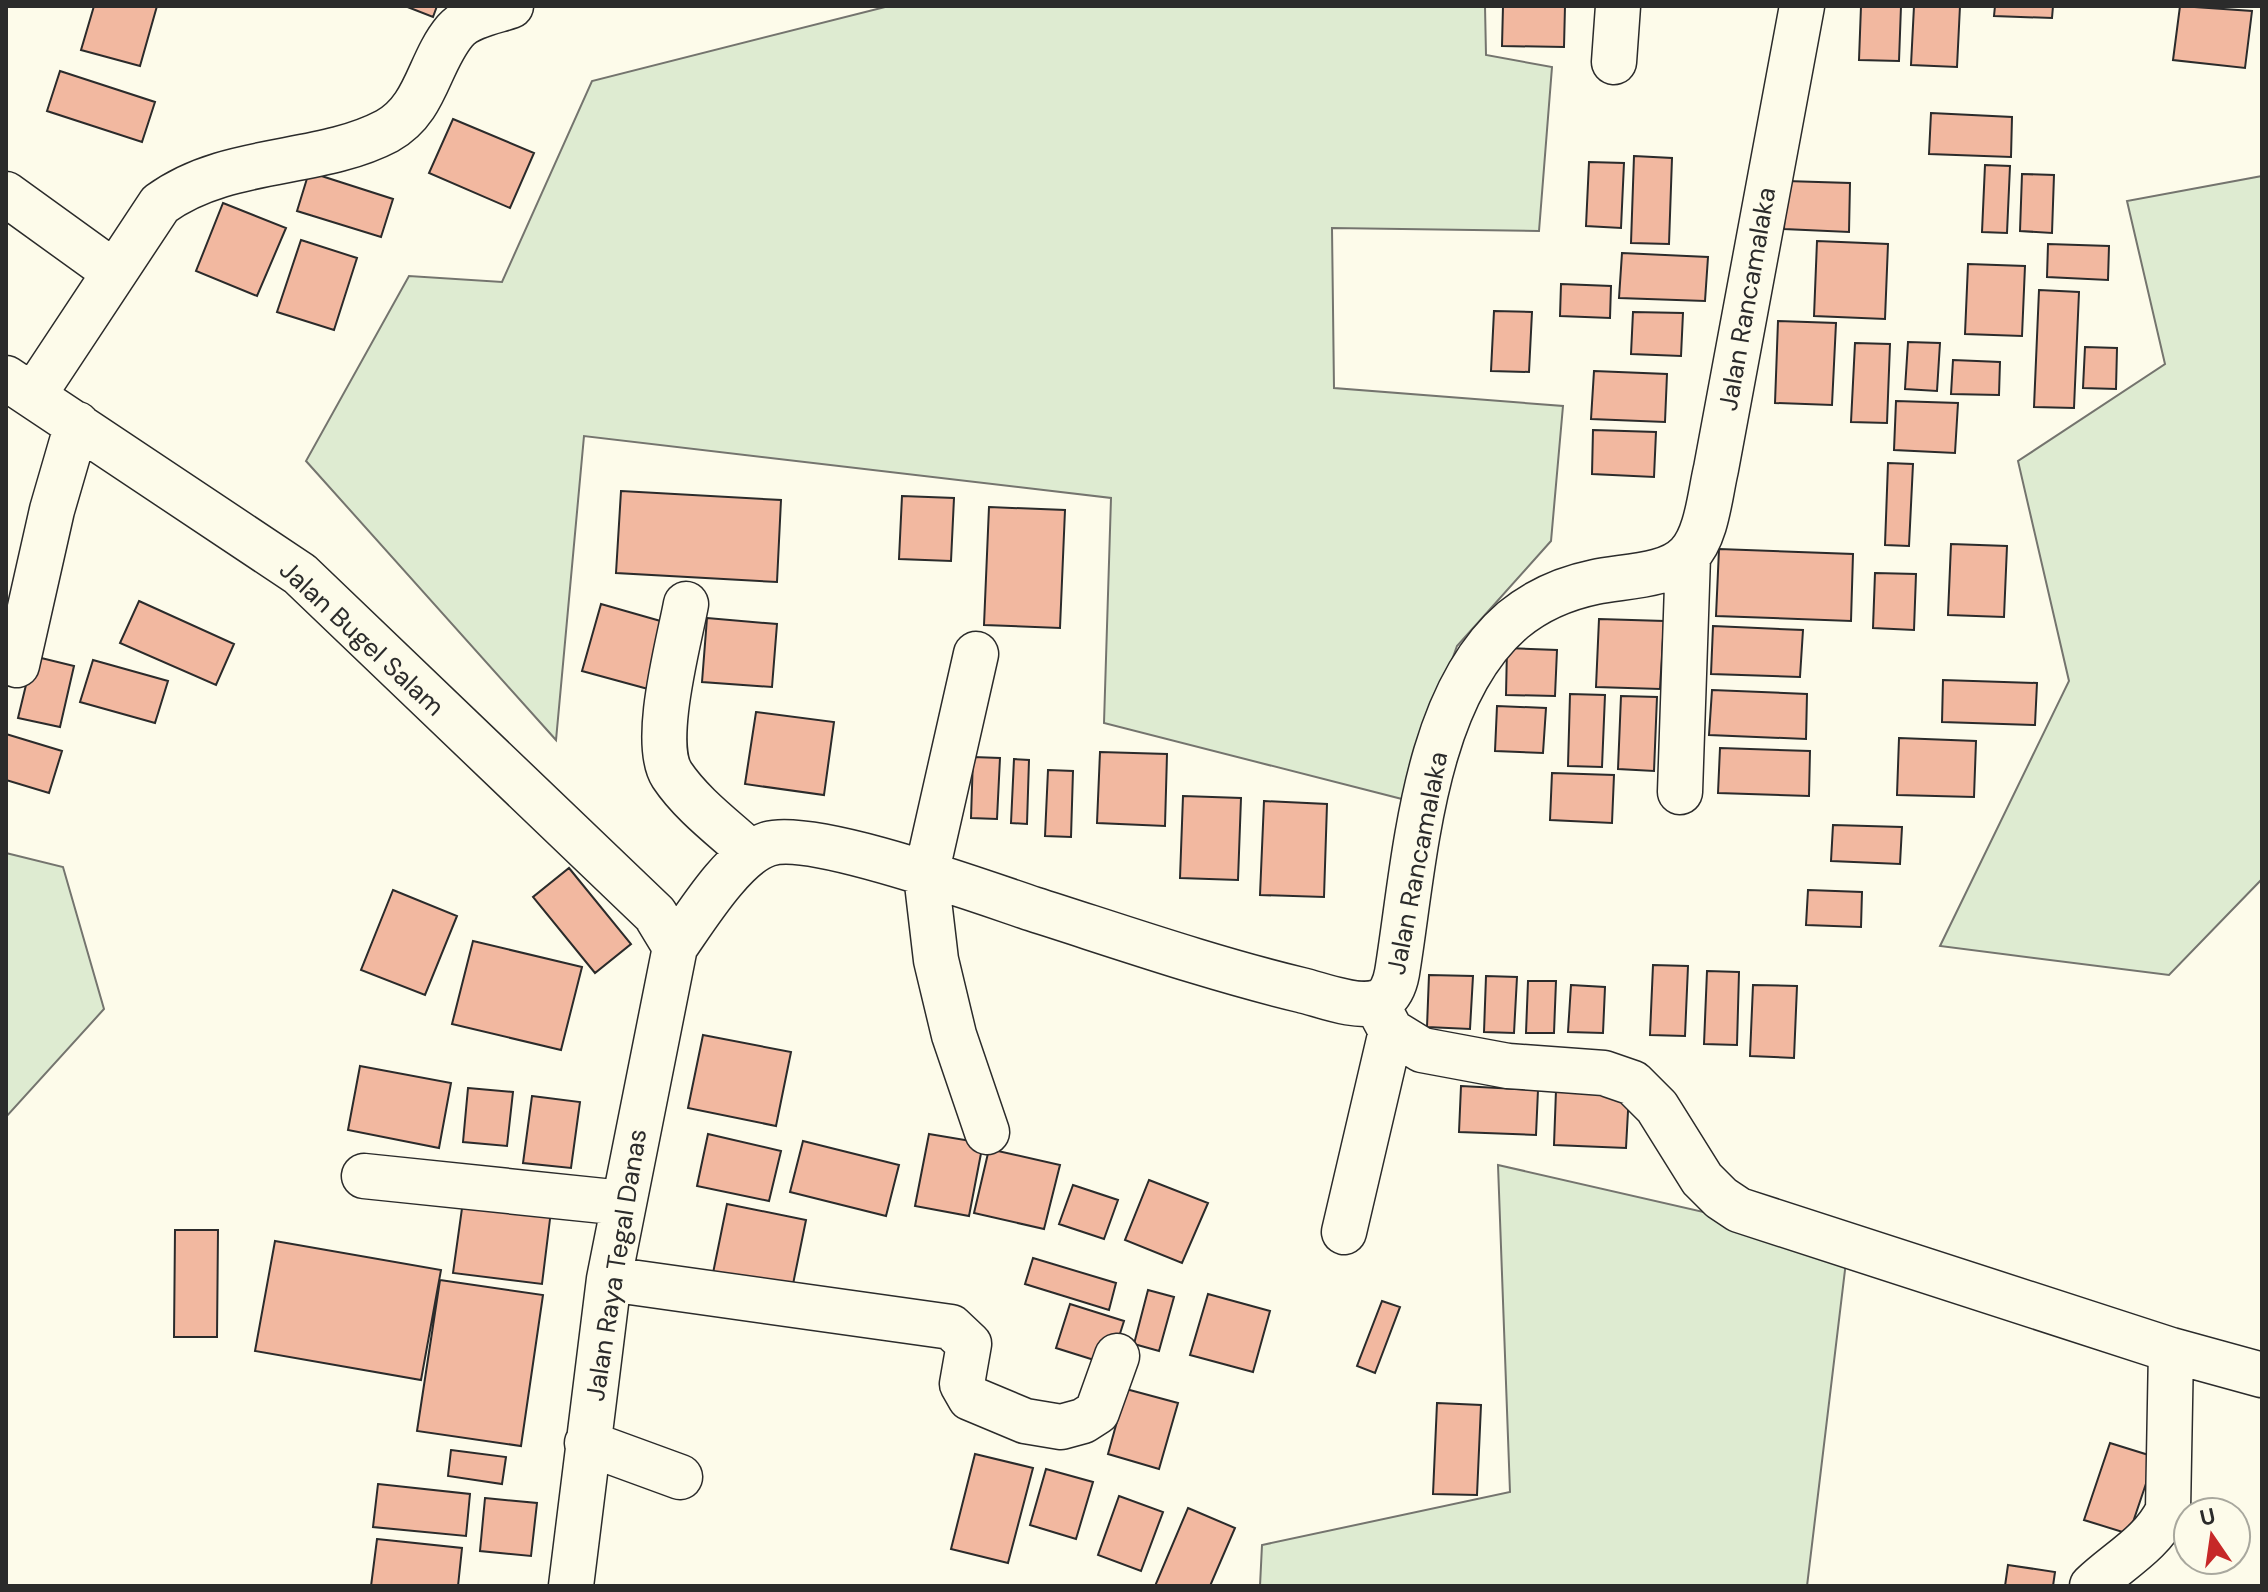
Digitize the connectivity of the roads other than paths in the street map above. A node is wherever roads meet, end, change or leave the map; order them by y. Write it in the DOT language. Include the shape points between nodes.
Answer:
graph roads {
  1 [pos="1618,6"];
  2 [pos="1802,6"];
  3 [pos="486,10"];
  4 [pos="1614,62"];
  5 [pos="6,194"];
  6 [pos="114,272"];
  7 [pos="19,387"];
  8 [pos="77,424"];
  9 [pos="1688,556"];
  10 [pos="686,604"];
  11 [pos="976,654"];
  12 [pos="17,665"];
  13 [pos="1680,792"];
  14 [pos="744,859"];
  15 [pos="926,875"];
  16 [pos="682,937"];
  17 [pos="1383,1017"];
  18 [pos="987,1132"];
  19 [pos="364,1176"];
  20 [pos="623,1203"];
  21 [pos="1344,1232"];
  22 [pos="609,1279"];
  23 [pos="2171,1350"];
  24 [pos="1117,1356"];
  25 [pos="2262,1375"];
  26 [pos="587,1443"];
  27 [pos="680,1477"];
  28 [pos="571,1586"];
  29 [pos="2092,1586"];
  1 -- 4 [label="street"];
  2 -- 9 [label="street, Jalan Rancamalaka" via="1716,469 1699,536"];
  3 -- 6 [label="street" via="456,29 411,114 386,131 346,145 212,177 177,191 160,204"];
  5 -- 6 [label="street"];
  6 -- 7 [label="street"];
  7 -- 8 [label="street, Jalan Bugel Salam"];
  8 -- 12 [label="street"];
  8 -- 16 [label="street, Jalan Bugel Salam" via="300,574"];
  9 -- 13 [label="street"];
  9 -- 17 [label="street, Jalan Rancamalaka" via="1668,567 1592,583 1544,600 1513,620 1483,653 1456,699 1428,785 1395,984"];
  10 -- 14 [label="street" via="664,740 670,772"];
  11 -- 15 [label="street"];
  14 -- 15 [label="street, Jalan Rancamalaka" via="769,844 790,841"];
  14 -- 16 [label="street"];
  15 -- 17 [label="street, Jalan Rancamalaka" via="1260,980 1356,1003"];
  15 -- 18 [label="street" via="936,960 954,1035"];
  16 -- 20 [label="street, Jalan Raya Tegal Danas"];
  17 -- 21 [label="street"];
  17 -- 23 [label="street" via="1422,1050 1508,1066 1604,1073 1633,1083 1657,1107 1702,1179 1739,1210"];
  19 -- 20 [label="street"];
  20 -- 22 [label="street, Jalan Raya Tegal Danas"];
  22 -- 24 [label="street" via="951,1327 969,1344 962,1384 970,1398 1025,1421 1061,1427 1097,1412"];
  22 -- 26 [label="street, Jalan Raya Tegal Danas"];
  23 -- 25 [label="street"];
  23 -- 29 [label="street" via="2168,1510 2137,1550"];
  26 -- 27 [label="street"];
  26 -- 28 [label="street, Jalan Raya Tegal Danas"];
}
